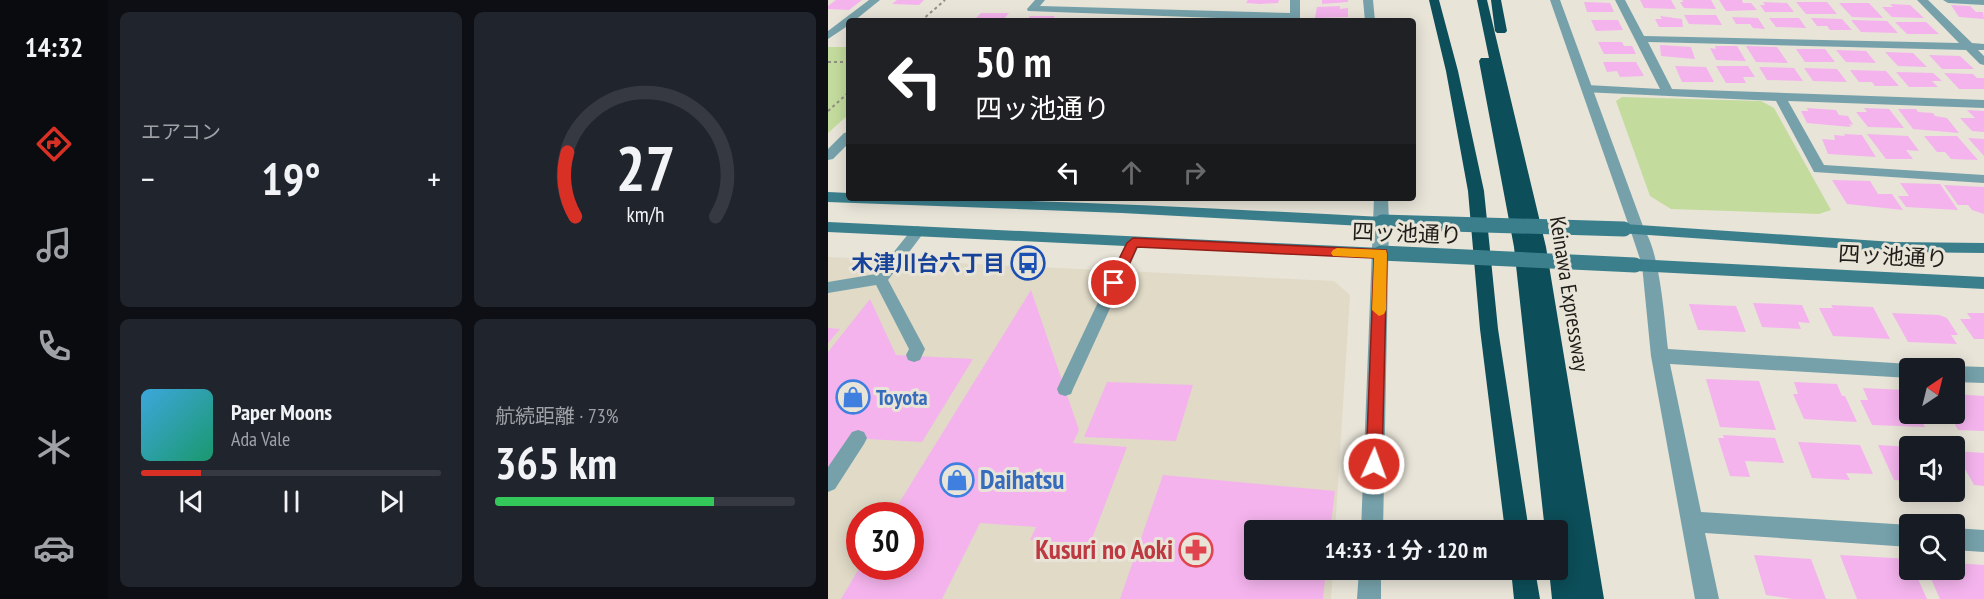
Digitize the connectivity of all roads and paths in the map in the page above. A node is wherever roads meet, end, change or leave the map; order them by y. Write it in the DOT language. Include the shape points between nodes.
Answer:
graph roads {
  1 [pos="875,0"];
  2 [pos="945,0"];
  3 [pos="1040,0"];
  4 [pos="1295,0"];
  5 [pos="1368,0"];
  6 [pos="1434,0"];
  7 [pos="1472,0"];
  8 [pos="1482,0"];
  9 [pos="1496,0"];
  10 [pos="1556,0"];
  11 [pos="1620,0"];
  12 [pos="1922,0"];
  13 [pos="1948,0"];
  14 [pos="1984,2"];
  15 [pos="852,18"];
  16 [pos="924,18"];
  17 [pos="1295,18"];
  18 [pos="1370,18"];
  19 [pos="846,22"];
  20 [pos="828,36"];
  21 [pos="1640,39"];
  22 [pos="1967,45"];
  23 [pos="1984,46"];
  24 [pos="828,62"];
  25 [pos="846,62"];
  26 [pos="1984,62"];
  27 [pos="1587,89"];
  28 [pos="1668,92"];
  29 [pos="846,95"];
  30 [pos="1780,97"];
  31 [pos="1984,104"];
  32 [pos="828,111"];
  33 [pos="846,139"];
  34 [pos="828,156"];
  35 [pos="1984,179"];
  36 [pos="828,197"];
  37 [pos="846,198"];
  38 [pos="935,201"];
  39 [pos="1381,201"];
  40 [pos="1382,222"];
  41 [pos="828,227"];
  42 [pos="1631,229"];
  43 [pos="918,231"];
  44 [pos="1133,243"];
  45 [pos="1538,247"];
  46 [pos="1984,248"];
  47 [pos="1381,254"];
  48 [pos="1642,265"];
  49 [pos="880,279"];
  50 [pos="1984,283"];
  51 [pos="828,288"];
  52 [pos="914,355"];
  53 [pos="1660,356"];
  54 [pos="1899,370"];
  55 [pos="1965,374"];
  56 [pos="1984,375"];
  57 [pos="1065,389"];
  58 [pos="858,438"];
  59 [pos="828,483"];
  60 [pos="1372,520"];
  61 [pos="1515,520"];
  62 [pos="1691,522"];
  63 [pos="1899,535"];
  64 [pos="1965,540"];
  65 [pos="1984,542"];
  66 [pos="1370,580"];
  67 [pos="1524,580"];
  68 [pos="1369,599"];
  69 [pos="1527,599"];
  70 [pos="1565,599"];
  71 [pos="1591,599"];
  72 [pos="1707,599"];
  1 -- 15 [label="street"];
  2 -- 16 [label="path"];
  3 -- 17 [label="street" via="1032,9"];
  4 -- 17 [label="street"];
  5 -- 18 [label="street"];
  6 -- 61 [label="highway" via="1476,191 1489,329"];
  7 -- 70 [label="highway, Keinawa Expressway" via="1522,247"];
  8 -- 45 [label="highway, Keinawa Expressway"];
  9 -- 45 [label="highway"];
  10 -- 27 [label="street"];
  11 -- 21 [label="street"];
  12 -- 22 [label="street"];
  13 -- 14 [label="street"];
  19 -- 20 [label="street"];
  21 -- 22 [label="street"];
  21 -- 28 [label="street"];
  22 -- 23 [label="street"];
  22 -- 26 [label="street"];
  24 -- 25 [label="path"];
  27 -- 28 [label="street"];
  27 -- 42 [label="street"];
  28 -- 30 [label="street"];
  29 -- 32 [label="path"];
  30 -- 31 [label="street"];
  30 -- 35 [label="street" via="1819,169"];
  33 -- 34 [label="street"];
  36 -- 37 [label="main road, 四ッ池通り"];
  38 -- 40 [label="main road, 四ッ池通り"];
  39 -- 40 [label="street"];
  40 -- 42 [label="main road, 四ッ池通り, bridge"];
  40 -- 47 [label="street"];
  41 -- 43 [label="main road, 四ッ池通り"];
  42 -- 46 [label="main road, 四ッ池通り" via="1894,247"];
  42 -- 48 [label="street"];
  43 -- 44 [label="main road, 四ッ池通り"];
  43 -- 49 [label="lane"];
  44 -- 47 [label="main road, 四ッ池通り"];
  44 -- 57 [label="lane"];
  45 -- 71 [label="highway, Keinawa Expressway"];
  47 -- 48 [label="main road, 四ッ池通り, bridge"];
  47 -- 60 [label="street"];
  48 -- 50 [label="main road, 四ッ池通り"];
  48 -- 53 [label="street"];
  49 -- 51 [label="lane"];
  49 -- 52 [label="lane" via="917,349"];
  53 -- 54 [label="street"];
  53 -- 62 [label="street"];
  55 -- 56 [label="street"];
  58 -- 59 [label="lane"];
  62 -- 63 [label="street"];
  62 -- 72 [label="street"];
  64 -- 65 [label="street"];
  66 -- 68 [label="street"];
  67 -- 69 [label="highway"];
}
